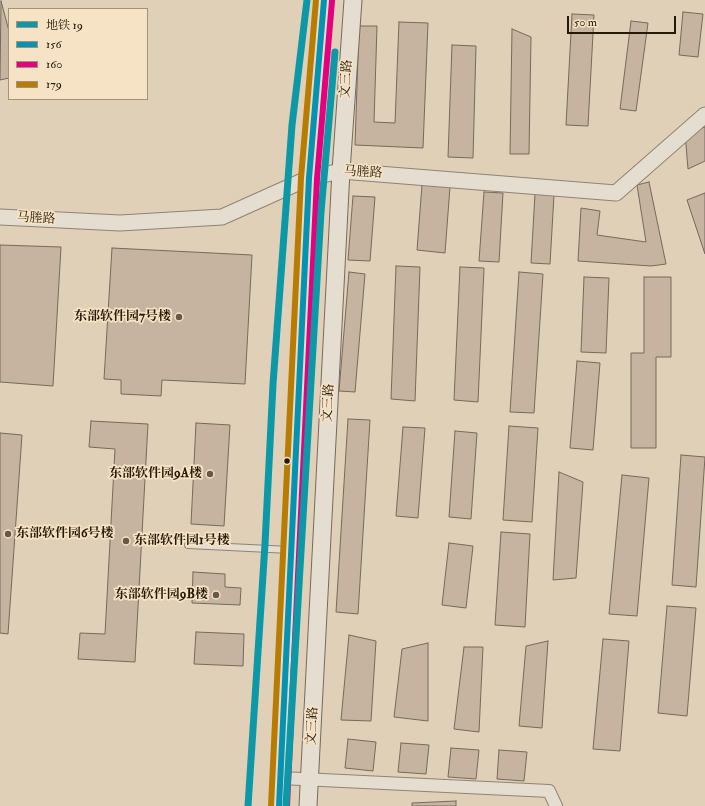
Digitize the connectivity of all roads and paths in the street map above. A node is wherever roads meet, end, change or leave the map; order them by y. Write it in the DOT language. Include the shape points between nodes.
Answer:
graph roads {
  1 [pos="324,0"];
  2 [pos="353,0"];
  3 [pos="705,115"];
  4 [pos="341,171"];
  5 [pos="309,178"];
  6 [pos="0,217"];
  7 [pos="188,545"];
  8 [pos="292,550"];
  9 [pos="281,778"];
  10 [pos="310,780"];
  11 [pos="279,806"];
  12 [pos="308,806"];
  13 [pos="556,806"];
  1 -- 5 [label="main road"];
  2 -- 4 [label="main road, 文三路"];
  3 -- 4 [label="street, 马塍路" via="616,193"];
  4 -- 5 [label="street, 马塍路"];
  4 -- 10 [label="main road, 文三路"];
  5 -- 6 [label="street, 马塍路" via="222,217 120,223"];
  5 -- 8 [label="main road"];
  7 -- 8 [label="lane"];
  8 -- 9 [label="main road"];
  9 -- 10 [label="street"];
  9 -- 11 [label="main road"];
  10 -- 12 [label="main road, 文三路"];
  10 -- 13 [label="street" via="549,791"];
}
